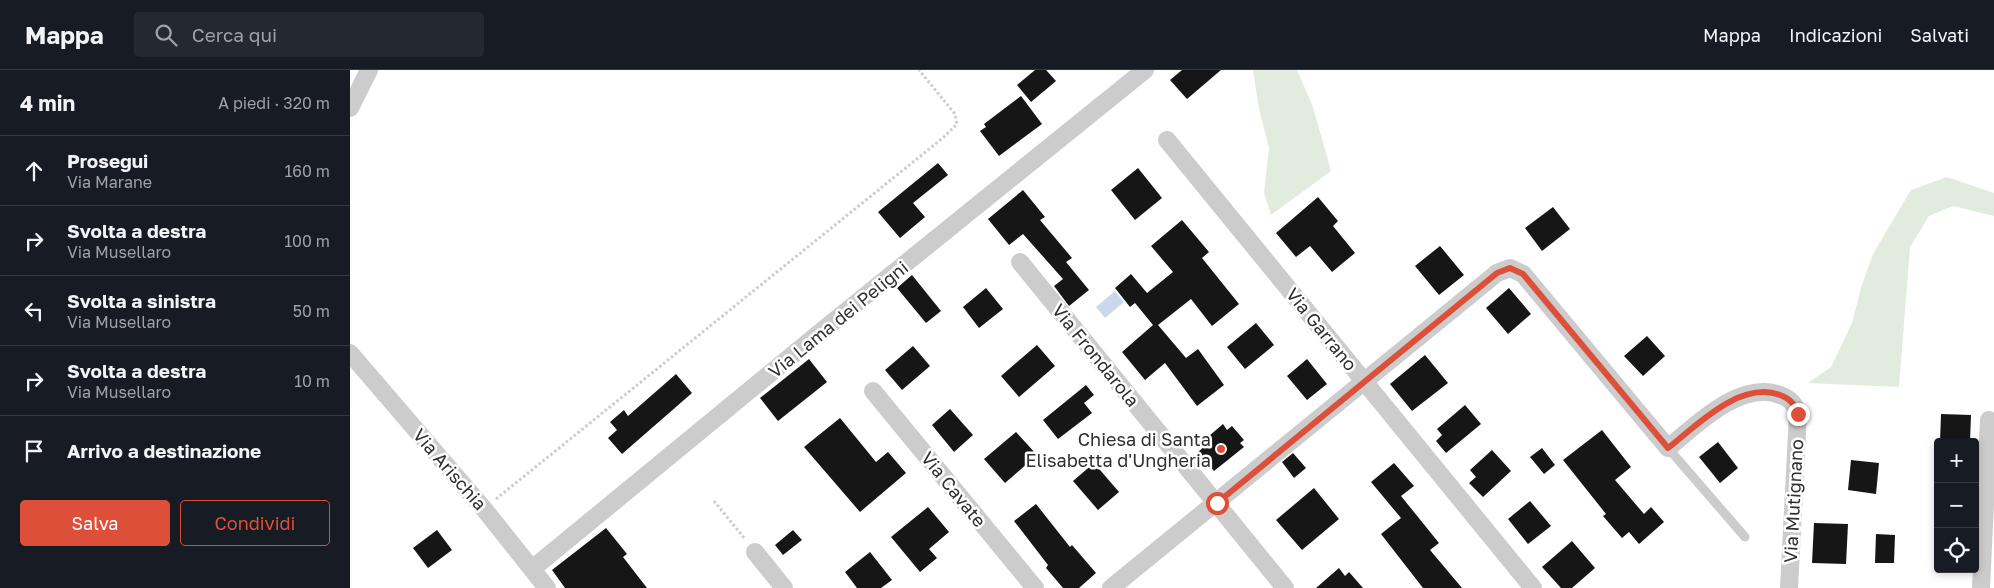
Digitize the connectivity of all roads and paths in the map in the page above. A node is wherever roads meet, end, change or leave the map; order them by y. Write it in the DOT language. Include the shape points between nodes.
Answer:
graph roads {
  1 [pos="369,70"];
  2 [pos="919,70"];
  3 [pos="1144,70"];
  4 [pos="350,108"];
  5 [pos="1167,140"];
  6 [pos="1020,262"];
  7 [pos="350,353"];
  8 [pos="1365,382"];
  9 [pos="873,391"];
  10 [pos="1989,420"];
  11 [pos="1668,448"];
  12 [pos="714,501"];
  13 [pos="1217,503"];
  14 [pos="484,509"];
  15 [pos="1745,537"];
  16 [pos="755,552"];
  17 [pos="532,569"];
  18 [pos="547,588"];
  19 [pos="784,588"];
  20 [pos="1035,588"];
  21 [pos="1111,588"];
  22 [pos="1285,588"];
  23 [pos="1533,588"];
  24 [pos="1789,588"];
  25 [pos="1981,588"];
  1 -- 4 [label="street"];
  2 -- 14 [label="path" via="955,114 957,124"];
  3 -- 17 [label="street, Via Lama dei Peligni"];
  5 -- 8 [label="street, Via Garrano"];
  6 -- 13 [label="street, Via Frondarola"];
  7 -- 14 [label="street, Via Arischia"];
  8 -- 11 [label="street" via="1497,273 1510,268 1523,274"];
  8 -- 13 [label="street"];
  8 -- 23 [label="street, Via Garrano"];
  9 -- 20 [label="street, Via Cavate"];
  10 -- 25 [label="street"];
  11 -- 15 [label="lane"];
  11 -- 24 [label="street, Via Mutignano" via="1714,411 1746,395 1768,393 1792,402 1798,414"];
  12 -- 16 [label="path"];
  13 -- 21 [label="street"];
  13 -- 22 [label="street, Via Frondarola"];
  14 -- 17 [label="street, Via Arischia"];
  16 -- 19 [label="street"];
  17 -- 18 [label="street, Via Arischia"];
}
